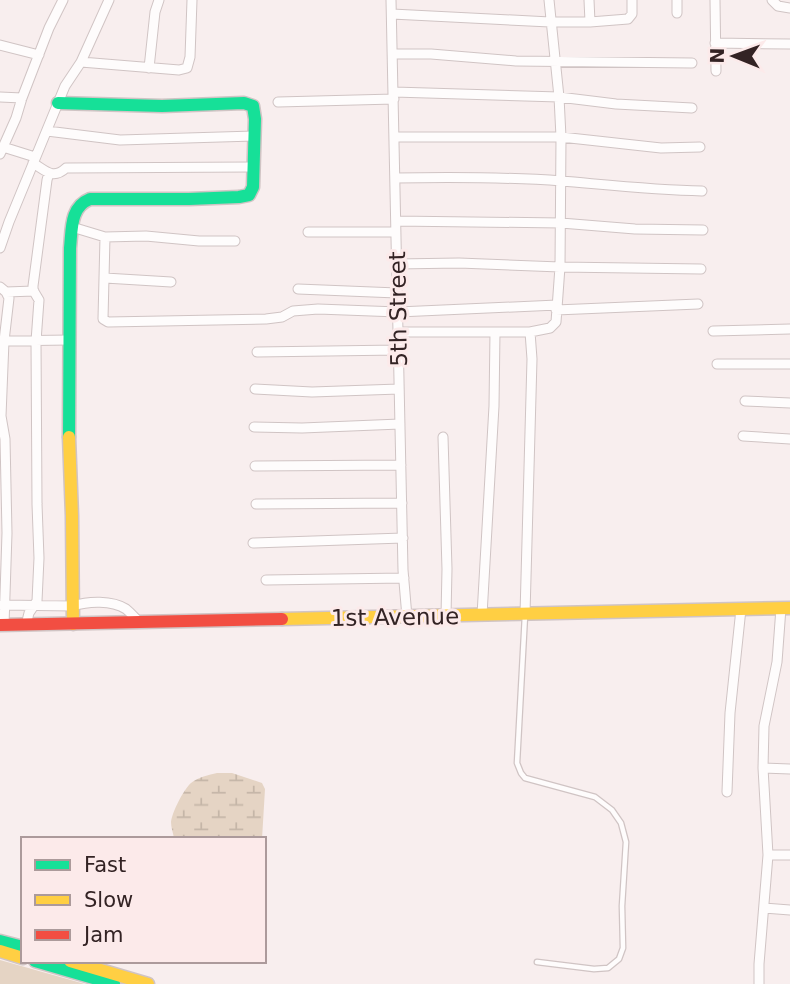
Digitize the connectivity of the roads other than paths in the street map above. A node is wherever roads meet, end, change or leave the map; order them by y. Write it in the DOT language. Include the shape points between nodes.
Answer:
graph roads {
  1 [pos="63,0"];
  2 [pos="109,0"];
  3 [pos="159,0"];
  4 [pos="192,0"];
  5 [pos="391,0"];
  6 [pos="549,0"];
  7 [pos="589,0"];
  8 [pos="632,0"];
  9 [pos="677,0"];
  10 [pos="715,0"];
  11 [pos="772,0"];
  12 [pos="790,8"];
  13 [pos="677,13"];
  14 [pos="392,14"];
  15 [pos="550,22"];
  16 [pos="590,22"];
  17 [pos="715,43"];
  18 [pos="790,44"];
  19 [pos="0,45"];
  20 [pos="393,54"];
  21 [pos="39,55"];
  22 [pos="81,62"];
  23 [pos="555,62"];
  24 [pos="692,63"];
  25 [pos="149,68"];
  26 [pos="716,71"];
  27 [pos="394,96"];
  28 [pos="0,97"];
  29 [pos="559,97"];
  30 [pos="22,98"];
  31 [pos="278,102"];
  32 [pos="58,103"];
  33 [pos="692,108"];
  34 [pos="47,131"];
  35 [pos="254,136"];
  36 [pos="561,136"];
  37 [pos="394,137"];
  38 [pos="700,147"];
  39 [pos="1,151"];
  40 [pos="34,160"];
  41 [pos="253,167"];
  42 [pos="49,173"];
  43 [pos="395,178"];
  44 [pos="562,181"];
  45 [pos="702,191"];
  46 [pos="396,221"];
  47 [pos="561,223"];
  48 [pos="72,227"];
  49 [pos="703,230"];
  50 [pos="309,232"];
  51 [pos="396,232"];
  52 [pos="105,237"];
  53 [pos="236,241"];
  54 [pos="0,248"];
  55 [pos="397,264"];
  56 [pos="560,267"];
  57 [pos="701,268"];
  58 [pos="105,278"];
  59 [pos="171,282"];
  60 [pos="3,289"];
  61 [pos="299,289"];
  62 [pos="34,291"];
  63 [pos="397,293"];
  64 [pos="698,304"];
  65 [pos="556,307"];
  66 [pos="398,312"];
  67 [pos="790,329"];
  68 [pos="713,331"];
  69 [pos="398,332"];
  70 [pos="495,332"];
  71 [pos="530,332"];
  72 [pos="69,340"];
  73 [pos="2,341"];
  74 [pos="36,341"];
  75 [pos="398,350"];
  76 [pos="257,352"];
  77 [pos="717,364"];
  78 [pos="790,364"];
  79 [pos="255,389"];
  80 [pos="399,389"];
  81 [pos="745,401"];
  82 [pos="790,403"];
  83 [pos="400,424"];
  84 [pos="254,427"];
  85 [pos="743,436"];
  86 [pos="443,437"];
  87 [pos="790,439"];
  88 [pos="401,465"];
  89 [pos="255,466"];
  90 [pos="402,503"];
  91 [pos="256,504"];
  92 [pos="403,538"];
  93 [pos="253,542"];
  94 [pos="404,578"];
  95 [pos="266,580"];
  96 [pos="3,605"];
  97 [pos="34,605"];
  98 [pos="73,606"];
  99 [pos="785,608"];
  100 [pos="741,609"];
  101 [pos="525,614"];
  102 [pos="482,615"];
  103 [pos="446,616"];
  104 [pos="407,617"];
  105 [pos="139,622"];
  106 [pos="73,624"];
  107 [pos="2,625"];
  108 [pos="26,625"];
  109 [pos="763,768"];
  110 [pos="790,769"];
  111 [pos="727,792"];
  112 [pos="768,855"];
  113 [pos="790,855"];
  114 [pos="764,908"];
  115 [pos="790,910"];
  116 [pos="0,941"];
  117 [pos="21,946"];
  118 [pos="0,951"];
  119 [pos="21,957"];
  120 [pos="537,962"];
  121 [pos="42,963"];
  122 [pos="77,963"];
  123 [pos="114,984"];
  124 [pos="148,984"];
  125 [pos="759,984"];
  1 -- 21 [label="street"];
  2 -- 22 [label="street"];
  3 -- 25 [label="street"];
  4 -- 25 [label="street" via="188,66 184,70"];
  5 -- 14 [label="street, 5th Street"];
  6 -- 15 [label="street"];
  7 -- 16 [label="street"];
  8 -- 16 [label="street" via="628,19"];
  9 -- 13 [label="street"];
  10 -- 17 [label="street"];
  11 -- 12 [label="street"];
  14 -- 15 [label="street"];
  14 -- 20 [label="street, 5th Street"];
  15 -- 16 [label="street"];
  15 -- 23 [label="street"];
  17 -- 18 [label="street"];
  17 -- 26 [label="street"];
  19 -- 21 [label="street"];
  20 -- 23 [label="street"];
  20 -- 27 [label="street, 5th Street"];
  21 -- 30 [label="street"];
  22 -- 25 [label="street"];
  22 -- 32 [label="street"];
  23 -- 24 [label="street"];
  23 -- 29 [label="street"];
  27 -- 29 [label="street"];
  27 -- 31 [label="street"];
  27 -- 37 [label="street, 5th Street"];
  28 -- 30 [label="street"];
  29 -- 33 [label="street"];
  29 -- 36 [label="street"];
  30 -- 39 [label="street"];
  32 -- 34 [label="street"];
  32 -- 35 [label="street" via="247,104 253,107"];
  34 -- 35 [label="street" via="120,140"];
  34 -- 40 [label="street"];
  35 -- 41 [label="street"];
  36 -- 37 [label="street"];
  36 -- 38 [label="street" via="661,148"];
  36 -- 44 [label="street"];
  37 -- 43 [label="street, 5th Street"];
  39 -- 40 [label="street"];
  40 -- 42 [label="street"];
  40 -- 54 [label="street"];
  41 -- 42 [label="street" via="66,168 59,174"];
  41 -- 48 [label="street" via="253,187 246,196 90,199 79,204"];
  42 -- 62 [label="street"];
  43 -- 44 [label="street"];
  43 -- 46 [label="street, 5th Street"];
  44 -- 45 [label="street"];
  44 -- 47 [label="street"];
  46 -- 47 [label="street"];
  46 -- 51 [label="street, 5th Street"];
  47 -- 49 [label="street"];
  47 -- 56 [label="street"];
  48 -- 52 [label="street"];
  48 -- 72 [label="street"];
  50 -- 51 [label="street"];
  51 -- 55 [label="street, 5th Street"];
  52 -- 53 [label="street"];
  52 -- 58 [label="street"];
  55 -- 56 [label="street"];
  55 -- 63 [label="street, 5th Street"];
  56 -- 57 [label="street"];
  56 -- 65 [label="street"];
  58 -- 59 [label="street"];
  58 -- 66 [label="street" via="102,317 107,321 266,319 318,309"];
  60 -- 62 [label="street"];
  60 -- 73 [label="street" via="9,298"];
  61 -- 63 [label="street"];
  62 -- 74 [label="street" via="39,300"];
  63 -- 66 [label="street, 5th Street"];
  64 -- 65 [label="street"];
  65 -- 66 [label="street"];
  65 -- 71 [label="street" via="550,328"];
  66 -- 69 [label="street, 5th Street"];
  67 -- 68 [label="street"];
  69 -- 70 [label="street"];
  69 -- 75 [label="street, 5th Street"];
  70 -- 71 [label="street"];
  70 -- 102 [label="street"];
  71 -- 101 [label="street"];
  72 -- 74 [label="street"];
  72 -- 98 [label="street"];
  73 -- 74 [label="street"];
  73 -- 96 [label="street" via="7,533"];
  74 -- 97 [label="street" via="39,558"];
  75 -- 76 [label="street"];
  75 -- 80 [label="street, 5th Street"];
  77 -- 78 [label="street"];
  79 -- 80 [label="street"];
  80 -- 83 [label="street, 5th Street"];
  81 -- 82 [label="street"];
  83 -- 84 [label="street"];
  83 -- 88 [label="street, 5th Street"];
  85 -- 87 [label="street"];
  86 -- 103 [label="street"];
  88 -- 89 [label="street"];
  88 -- 90 [label="street, 5th Street"];
  90 -- 91 [label="street"];
  90 -- 92 [label="street, 5th Street"];
  92 -- 93 [label="street"];
  92 -- 94 [label="street, 5th Street"];
  94 -- 95 [label="street"];
  94 -- 104 [label="street, 5th Street"];
  96 -- 97 [label="street"];
  96 -- 107 [label="street"];
  97 -- 98 [label="street"];
  97 -- 108 [label="street"];
  98 -- 105 [label="street" via="116,605"];
  98 -- 106 [label="street"];
  99 -- 100 [label="street, 1st Avenue"];
  99 -- 109 [label="street" via="764,726"];
  100 -- 101 [label="street, 1st Avenue"];
  100 -- 111 [label="street"];
  101 -- 102 [label="street, 1st Avenue"];
  101 -- 120 [label="lane" via="519,768 525,778 595,797 621,823 626,842 619,959 608,968 594,969"];
  102 -- 103 [label="street, 1st Avenue"];
  103 -- 104 [label="street, 1st Avenue"];
  104 -- 105 [label="street, 1st Avenue"];
  105 -- 106 [label="street, 1st Avenue"];
  106 -- 108 [label="street, 1st Avenue"];
  107 -- 108 [label="street, 1st Avenue"];
  109 -- 110 [label="street"];
  109 -- 112 [label="street"];
  112 -- 113 [label="street"];
  112 -- 114 [label="street"];
  114 -- 115 [label="street"];
  114 -- 125 [label="street"];
  116 -- 117 [label="street"];
  118 -- 119 [label="street"];
  121 -- 123 [label="street"];
  122 -- 124 [label="street"];
}
